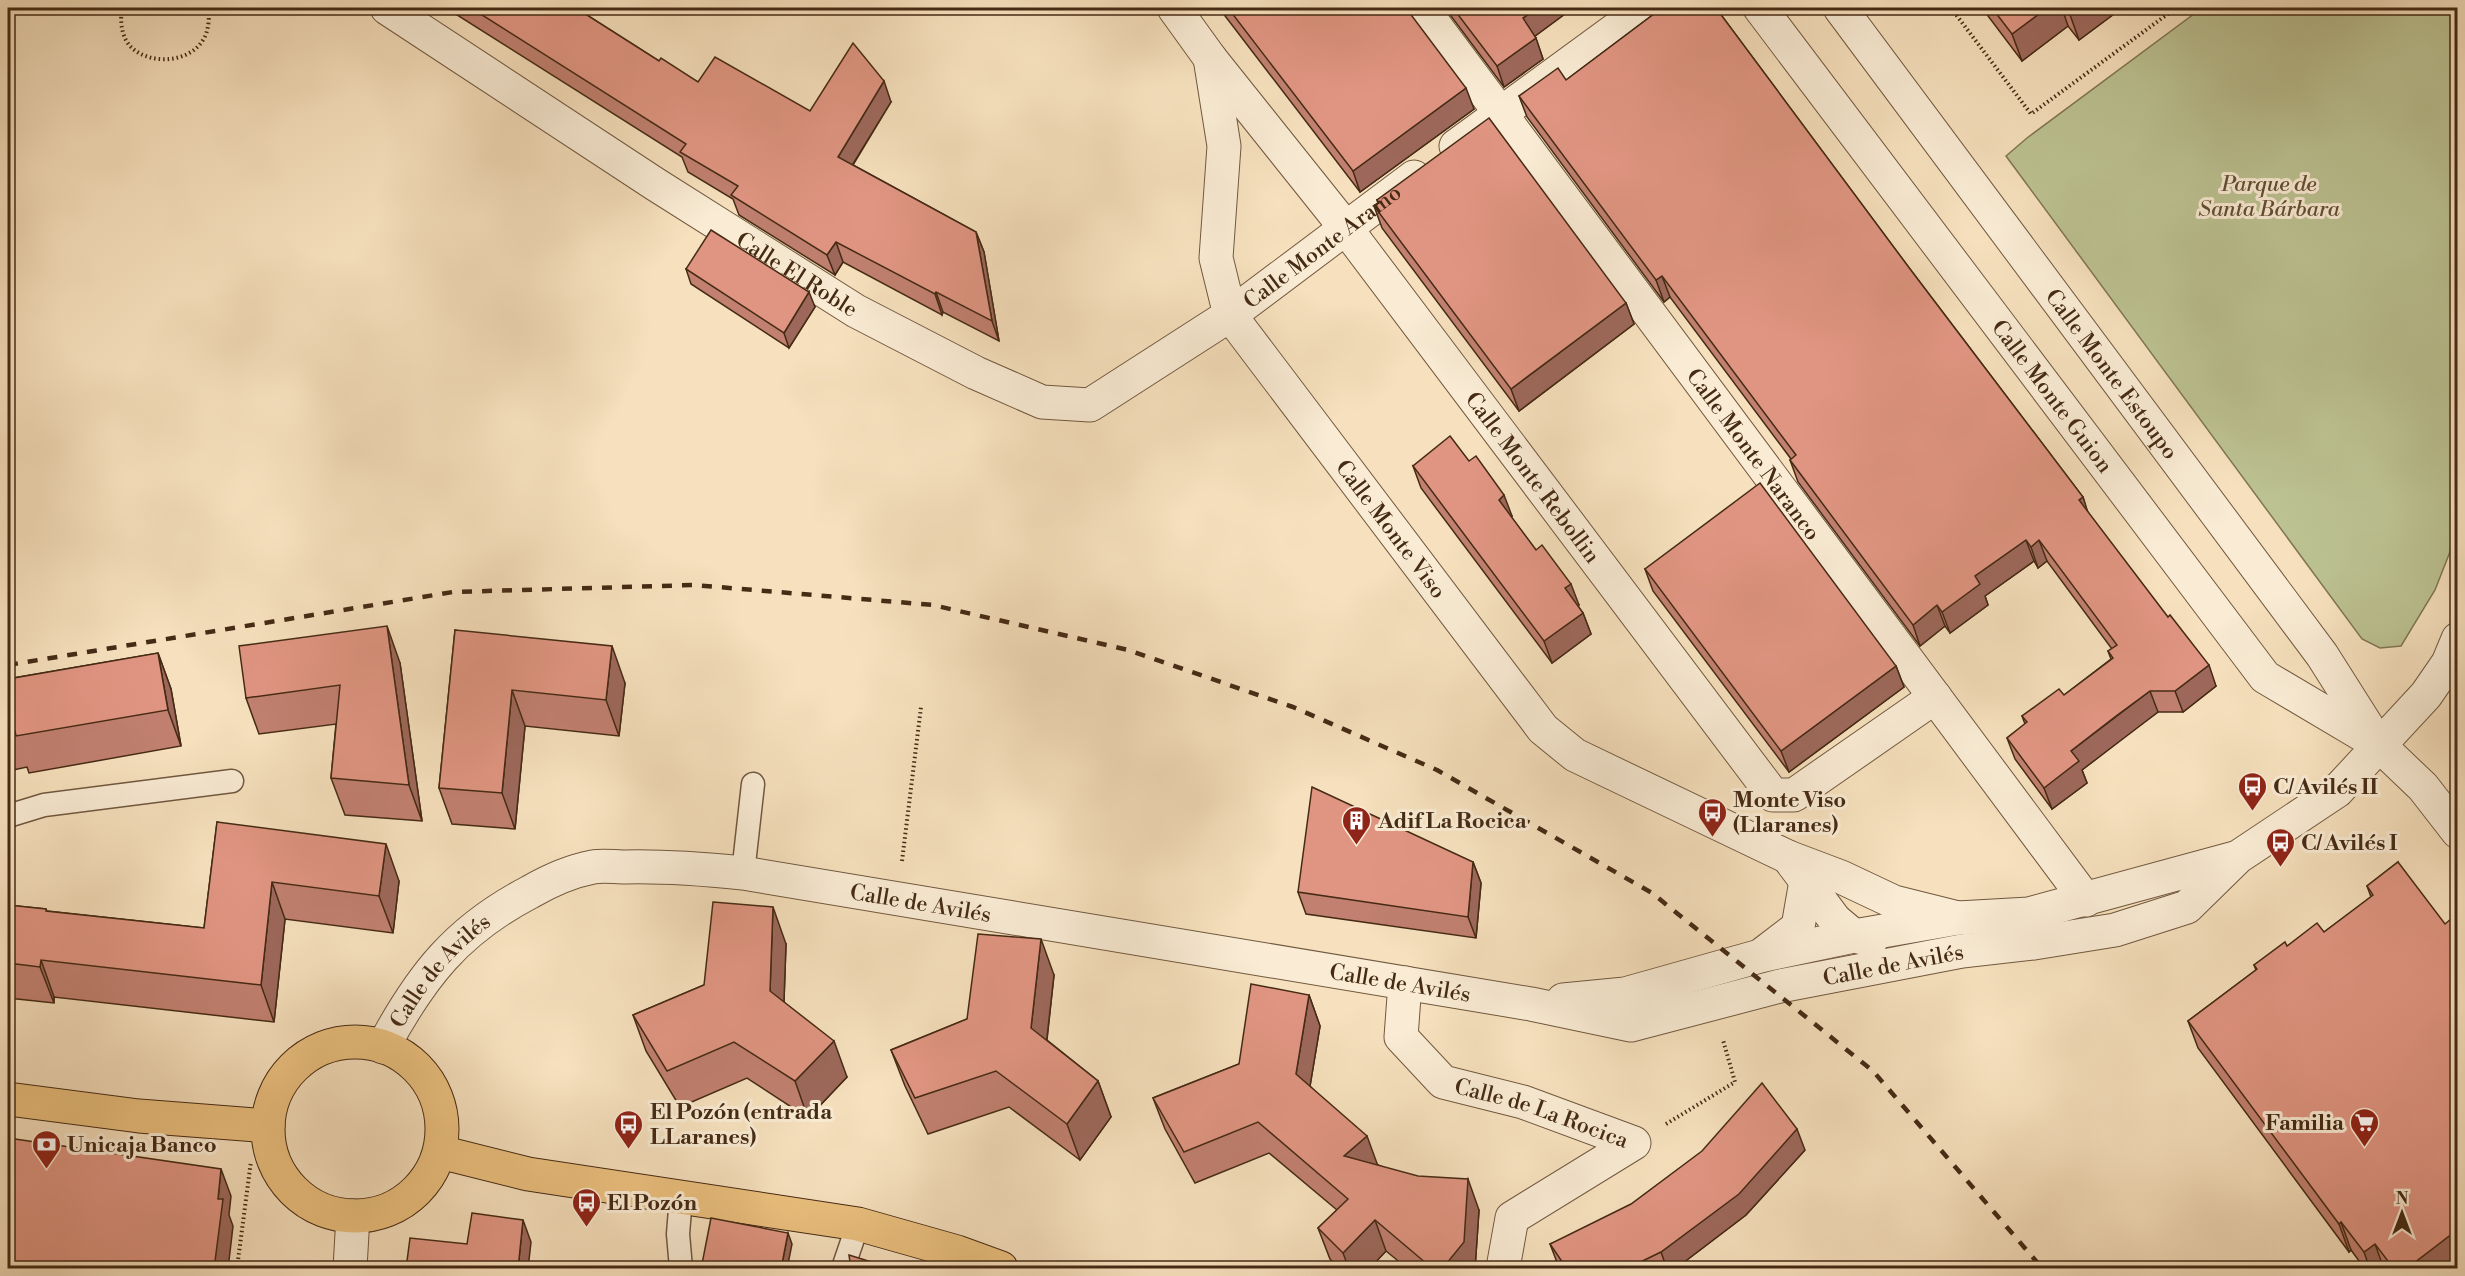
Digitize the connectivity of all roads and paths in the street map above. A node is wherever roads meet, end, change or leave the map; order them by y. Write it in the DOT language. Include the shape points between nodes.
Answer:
graph roads {
  1 [pos="122,8"];
  2 [pos="209,8"];
  3 [pos="387,8"];
  4 [pos="1174,8"];
  5 [pos="1422,8"];
  6 [pos="1646,8"];
  7 [pos="1760,8"];
  8 [pos="1840,8"];
  9 [pos="1951,8"];
  10 [pos="2176,8"];
  11 [pos="1210,58"];
  12 [pos="1501,114"];
  13 [pos="1345,227"];
  14 [pos="1230,315"];
  15 [pos="2457,639"];
  16 [pos="1935,697"];
  17 [pos="921,707"];
  18 [pos="2379,745"];
  19 [pos="232,782"];
  20 [pos="753,784"];
  21 [pos="8,816"];
  22 [pos="2457,832"];
  23 [pos="2238,857"];
  24 [pos="1797,870"];
  25 [pos="743,873"];
  26 [pos="1841,878"];
  27 [pos="897,899"];
  28 [pos="2086,900"];
  29 [pos="1958,918"];
  30 [pos="1854,936"];
  31 [pos="1962,951"];
  32 [pos="1760,956"];
  33 [pos="1405,983"];
  34 [pos="1780,986"];
  35 [pos="1713,1003"];
  36 [pos="1531,1004"];
  37 [pos="382,1047"];
  38 [pos="8,1099"];
  39 [pos="262,1125"];
  40 [pos="1634,1143"];
  41 [pos="440,1152"];
  42 [pos="681,1197"];
  43 [pos="353,1216"];
  44 [pos="858,1224"];
  45 [pos="237,1269"];
  46 [pos="350,1269"];
  47 [pos="681,1269"];
  48 [pos="843,1269"];
  49 [pos="1001,1269"];
  50 [pos="1503,1269"];
  1 -- 2 [label="path" via="123,34 132,48 157,60 183,58 194,50 204,39"];
  3 -- 14 [label="street, Calle El Roble" via="856,310 976,373 1042,402 1090,405"];
  4 -- 11 [label="street, Calle Monte Rebollin"];
  5 -- 12 [label="street, Calle Monte Naranco"];
  6 -- 12 [label="street, Calle Monte Aramo"];
  7 -- 18 [label="street, Calle Monte Guion" via="2265,677"];
  8 -- 18 [label="street, Calle Monte Estoupo" via="2322,655"];
  9 -- 10 [label="path" via="2031,114"];
  11 -- 13 [label="street, Calle Monte Rebollin"];
  11 -- 14 [label="street, Calle Monte Viso" via="1224,146 1216,258"];
  12 -- 13 [label="street, Calle Monte Aramo"];
  12 -- 16 [label="street, Calle Monte Naranco"];
  13 -- 14 [label="street, Calle Monte Aramo"];
  13 -- 16 [label="street, Calle Monte Rebollin" via="1773,795 1794,795"];
  14 -- 24 [label="street, Calle Monte Viso" via="1543,729 1575,755"];
  15 -- 18 [label="street, Calle de Avilés" via="2448,663 2426,695"];
  16 -- 28 [label="street, Calle Monte Naranco"];
  17 -- 27 [label="path"];
  18 -- 22 [label="street" via="2423,788"];
  18 -- 23 [label="street, Calle de Avilés" via="2337,791"];
  19 -- 21 [label="lane" via="44,806"];
  20 -- 25 [label="lane"];
  23 -- 28 [label="street, Calle de Avilés"];
  23 -- 31 [label="street, Calle de Avilés" via="2187,907 2115,930"];
  24 -- 26 [label="street, Calle Monte Viso"];
  24 -- 30 [label="street, Calle Monte Viso" via="1835,920"];
  24 -- 32 [label="street" via="1798,927"];
  25 -- 27 [label="street, Calle de Avilés"];
  25 -- 37 [label="street, Calle de Avilés" via="671,866 594,867 549,882 472,927 444,955 412,997"];
  26 -- 29 [label="street, Calle Monte Viso" via="1894,902"];
  26 -- 30 [label="street" via="1854,905"];
  27 -- 33 [label="street, Calle de Avilés"];
  28 -- 29 [label="street, Calle de Avilés" via="2029,914"];
  29 -- 30 [label="street, Calle de Avilés"];
  30 -- 31 [label="street"];
  30 -- 32 [label="street, Calle de Avilés"];
  30 -- 34 [label="street" via="1827,958"];
  31 -- 34 [label="street, Calle de Avilés"];
  32 -- 36 [label="street, Calle de Avilés" via="1624,994"];
  33 -- 36 [label="street, Calle de Avilés"];
  33 -- 40 [label="street, Calle de La Rocica" via="1401,1037 1443,1082 1523,1102"];
  34 -- 35 [label="street, Calle de Avilés"];
  35 -- 36 [label="street, Calle de Avilés" via="1631,1025"];
  35 -- 40 [label="path" via="1735,1082"];
  37 -- 39 [label="main road" via="340,1043 313,1052 291,1070"];
  37 -- 41 [label="main road" via="397,1052 419,1069 435,1093 443,1120"];
  38 -- 39 [label="main road" via="140,1116"];
  39 -- 43 [label="main road" via="280,1175 299,1196 322,1210"];
  39 -- 45 [label="path"];
  40 -- 50 [label="street, Calle de La Rocica" via="1512,1218"];
  41 -- 42 [label="main road" via="528,1174"];
  41 -- 43 [label="main road" via="432,1172 404,1202 374,1215"];
  42 -- 44 [label="main road"];
  42 -- 47 [label="lane"];
  43 -- 46 [label="street"];
  44 -- 48 [label="lane"];
  44 -- 49 [label="main road" via="957,1252"];
}
